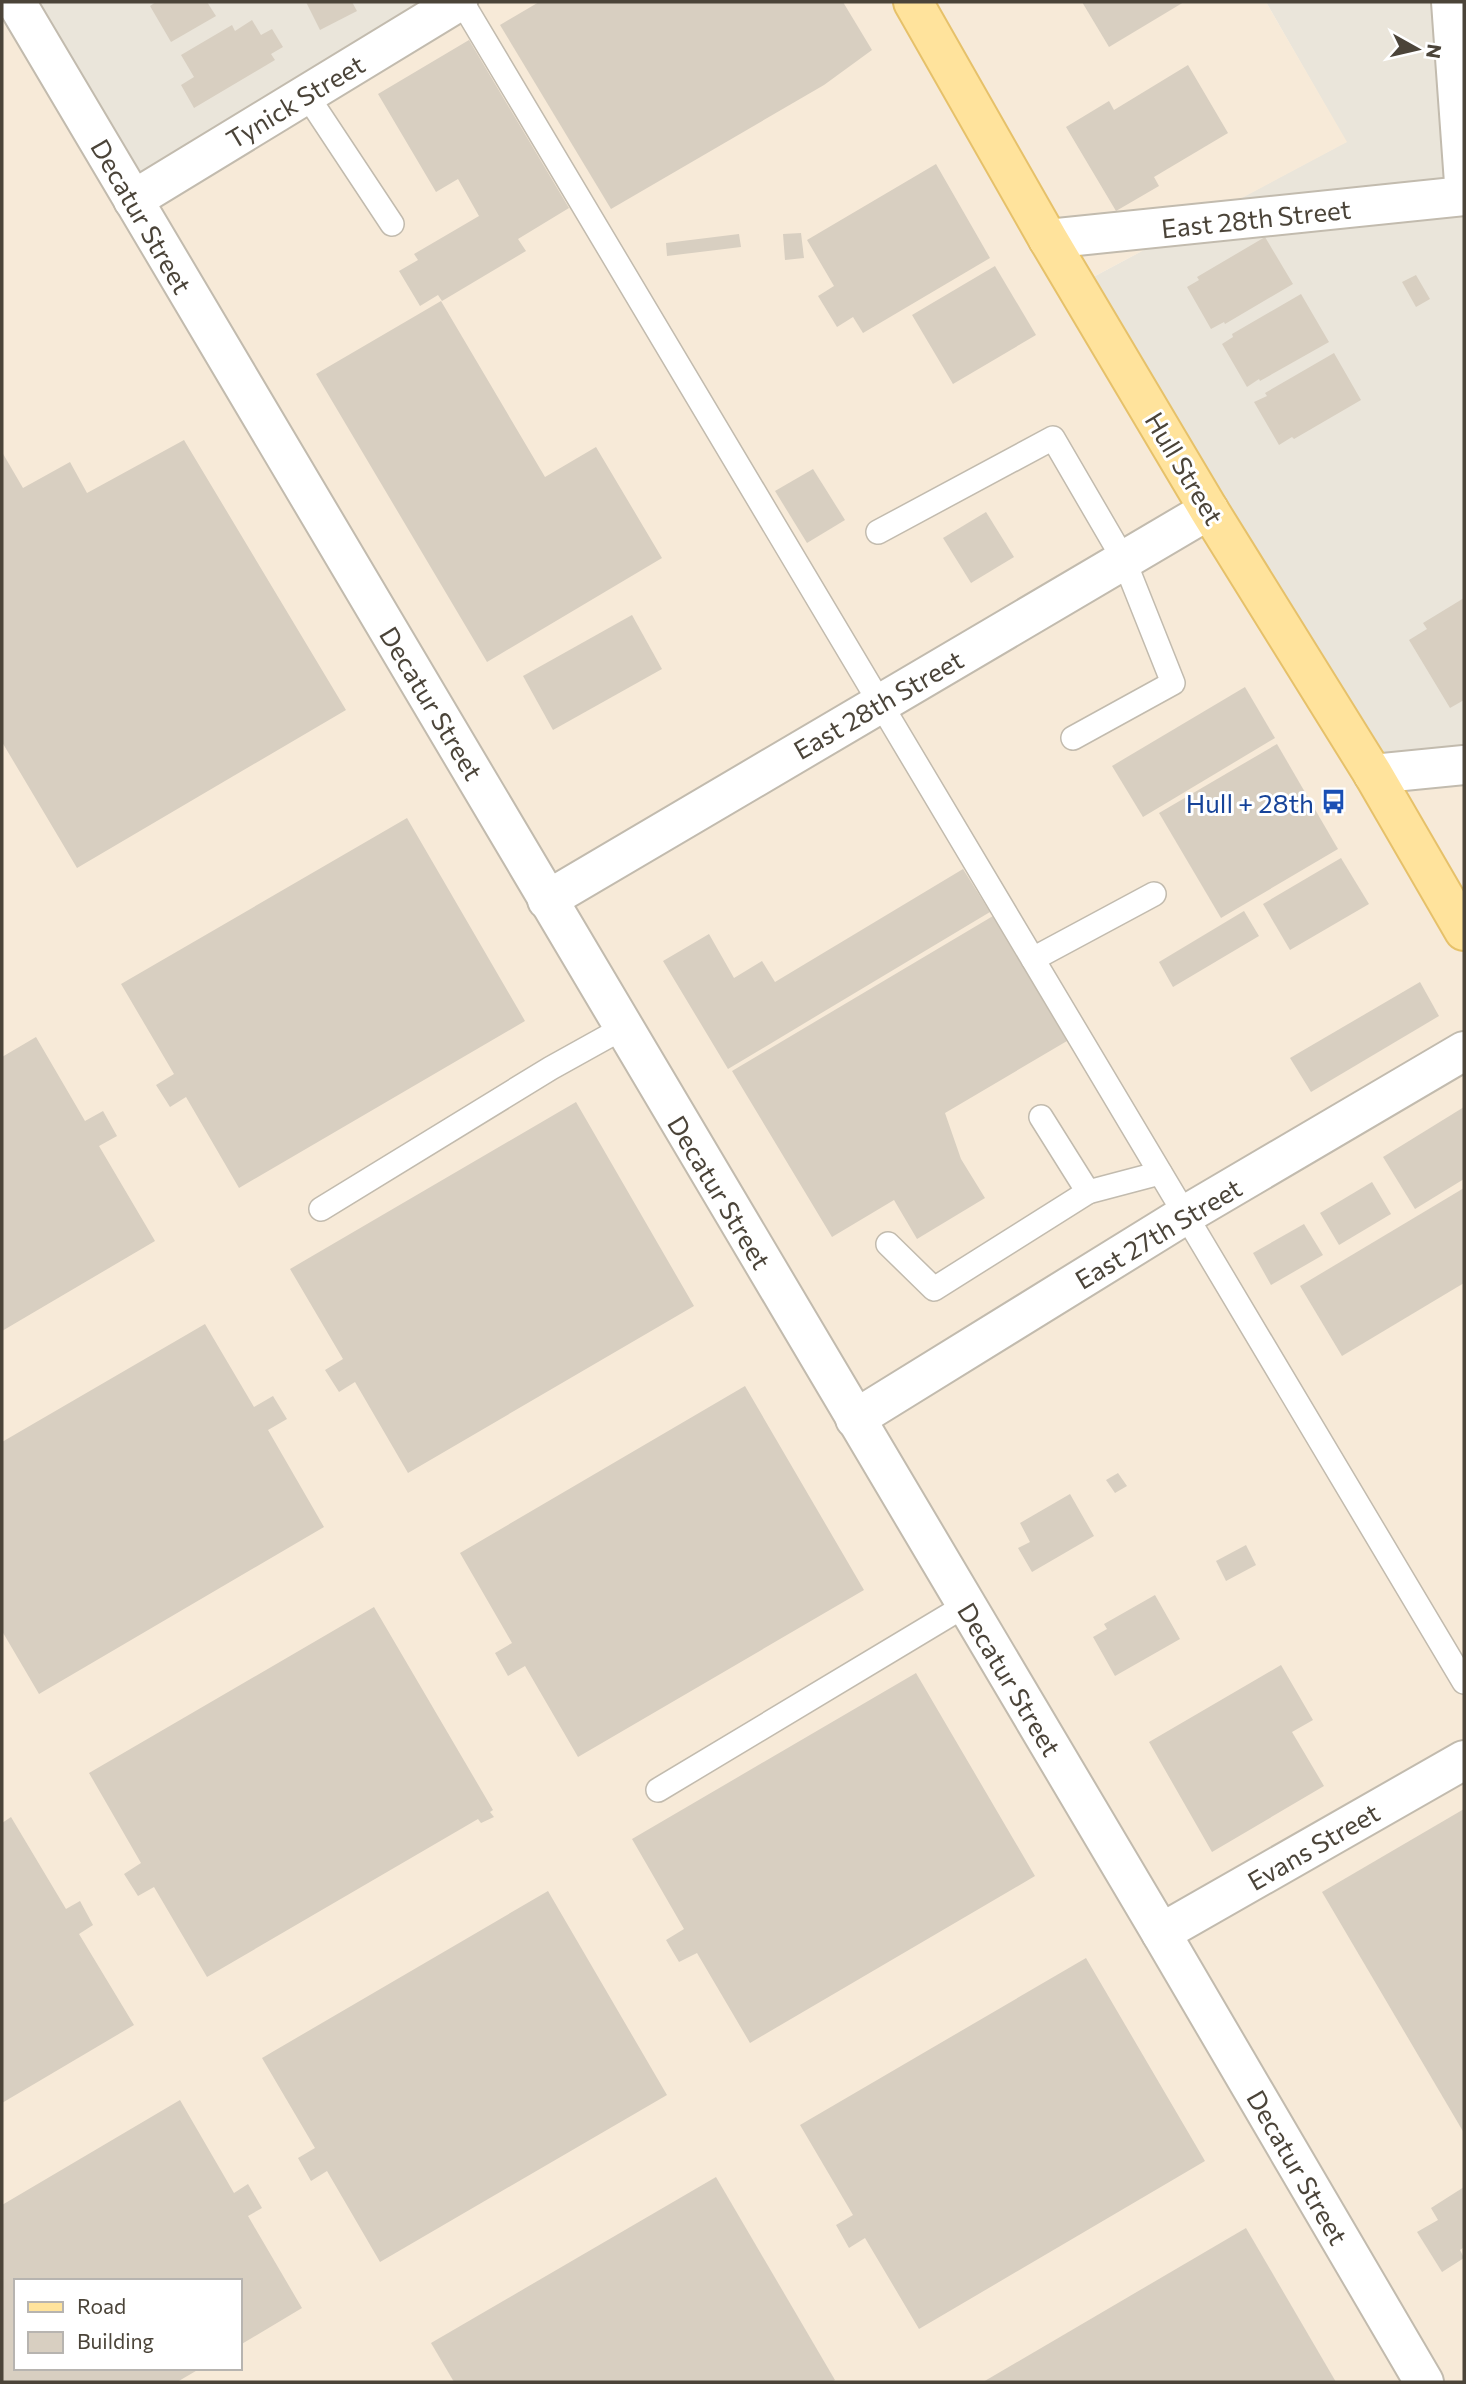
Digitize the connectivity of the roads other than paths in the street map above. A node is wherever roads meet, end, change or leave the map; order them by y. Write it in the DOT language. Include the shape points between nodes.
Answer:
graph roads {
  1 [pos="16,2"];
  2 [pos="460,2"];
  3 [pos="913,2"];
  4 [pos="1451,2"];
  5 [pos="306,94"];
  6 [pos="1464,183"];
  7 [pos="1464,196"];
  8 [pos="132,200"];
  9 [pos="392,224"];
  10 [pos="1048,239"];
  11 [pos="1209,510"];
  12 [pos="878,531"];
  13 [pos="1124,560"];
  14 [pos="880,703"];
  15 [pos="1073,738"];
  16 [pos="1464,765"];
  17 [pos="1373,774"];
  18 [pos="1154,894"];
  19 [pos="547,900"];
  20 [pos="1464,931"];
  21 [pos="1033,959"];
  22 [pos="623,1028"];
  23 [pos="1464,1051"];
  24 [pos="1041,1117"];
  25 [pos="1160,1173"];
  26 [pos="1088,1192"];
  27 [pos="321,1209"];
  28 [pos="1185,1215"];
  29 [pos="888,1244"];
  30 [pos="855,1419"];
  31 [pos="966,1605"];
  32 [pos="1464,1682"];
  33 [pos="1464,1759"];
  34 [pos="659,1790"];
  35 [pos="1161,1933"];
  36 [pos="1424,2382"];
  1 -- 8 [label="street, Decatur Street"];
  2 -- 5 [label="street, Tynick Street"];
  2 -- 14 [label="lane"];
  3 -- 10 [label="main road, Hull Street"];
  4 -- 6 [label="street"];
  5 -- 8 [label="street, Tynick Street"];
  5 -- 9 [label="lane"];
  7 -- 10 [label="street, East 28th Street"];
  8 -- 19 [label="street, Decatur Street"];
  10 -- 11 [label="main road, Hull Street"];
  11 -- 13 [label="street, East 28th Street"];
  11 -- 17 [label="main road, Hull Street"];
  12 -- 13 [label="lane" via="1053,438"];
  13 -- 14 [label="street, East 28th Street"];
  13 -- 15 [label="lane" via="1173,683"];
  14 -- 19 [label="street, East 28th Street"];
  14 -- 21 [label="lane"];
  16 -- 17 [label="street"];
  17 -- 20 [label="main road, Hull Street"];
  18 -- 21 [label="lane"];
  19 -- 22 [label="street, Decatur Street"];
  21 -- 25 [label="lane"];
  22 -- 27 [label="lane"];
  22 -- 30 [label="street, Decatur Street"];
  23 -- 28 [label="street, East 27th Street"];
  24 -- 26 [label="lane"];
  25 -- 26 [label="lane"];
  25 -- 28 [label="lane"];
  26 -- 29 [label="lane" via="934,1289"];
  28 -- 30 [label="street, East 27th Street"];
  28 -- 32 [label="lane"];
  30 -- 31 [label="street, Decatur Street"];
  31 -- 34 [label="lane"];
  31 -- 35 [label="street, Decatur Street"];
  33 -- 35 [label="street, Evans Street"];
  35 -- 36 [label="street, Decatur Street"];
}
